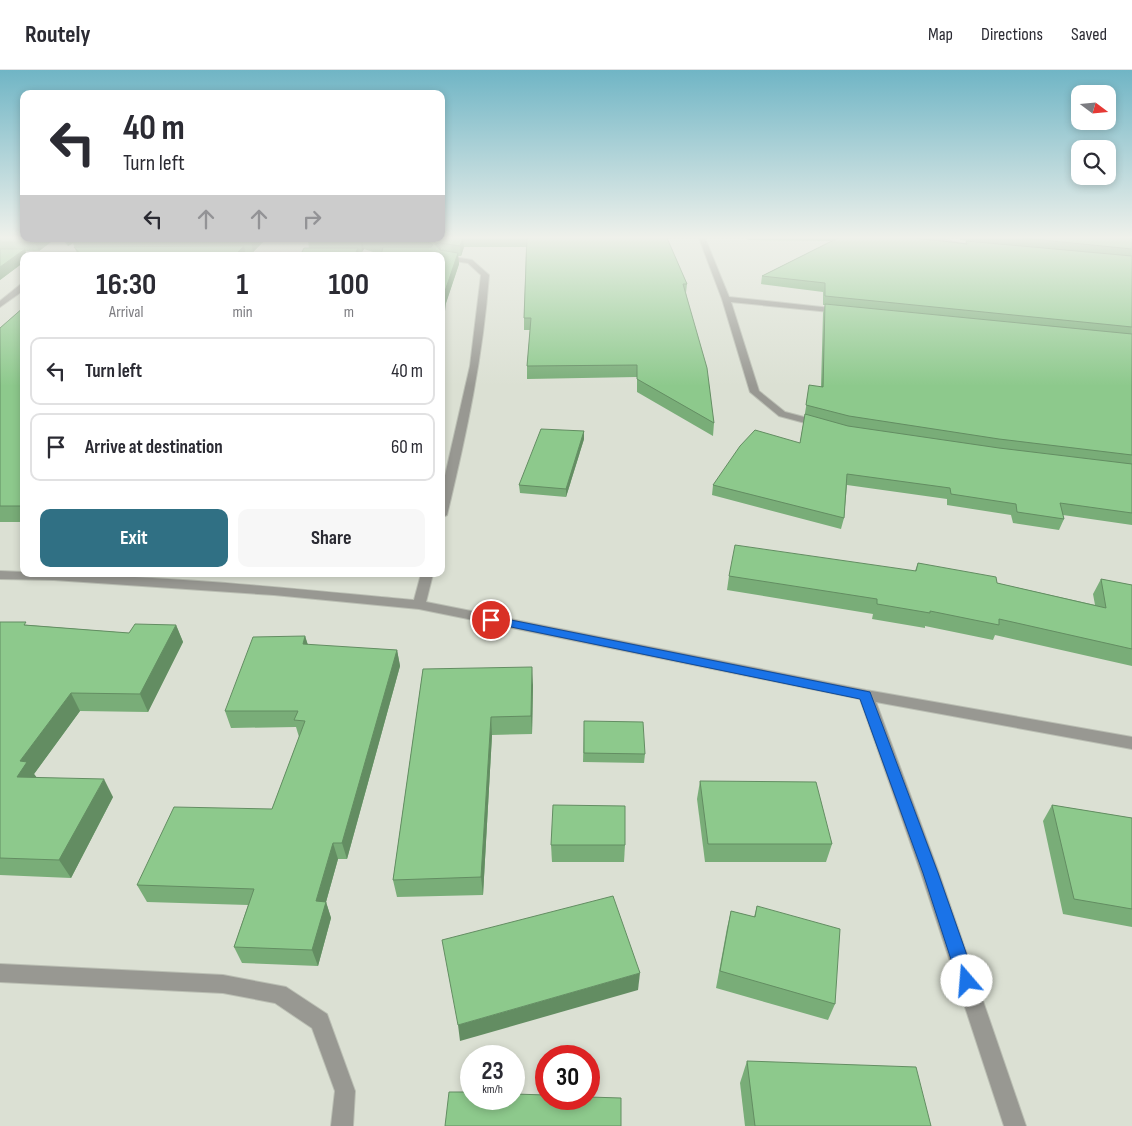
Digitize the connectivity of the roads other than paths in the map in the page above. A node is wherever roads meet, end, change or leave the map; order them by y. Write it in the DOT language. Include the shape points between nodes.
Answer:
graph roads {
  1 [pos="485,287"];
  2 [pos="721,287"];
  3 [pos="20,289"];
  4 [pos="726,299"];
  5 [pos="0,305"];
  6 [pos="845,311"];
  7 [pos="828,426"];
  8 [pos="445,499"];
  9 [pos="0,575"];
  10 [pos="20,575"];
  11 [pos="82,577"];
  12 [pos="426,577"];
  13 [pos="419,605"];
  14 [pos="866,695"];
  15 [pos="1132,743"];
  16 [pos="0,973"];
  17 [pos="342,1126"];
  18 [pos="1016,1126"];
  1 -- 8 [label="street" via="484,309 466,415"];
  2 -- 4 [label="street"];
  3 -- 5 [label="street"];
  4 -- 6 [label="street"];
  4 -- 7 [label="street" via="755,392 782,414"];
  9 -- 10 [label="street"];
  11 -- 13 [label="street"];
  12 -- 13 [label="street"];
  13 -- 14 [label="street"];
  14 -- 15 [label="street"];
  14 -- 18 [label="street"];
  16 -- 17 [label="street" via="223,984 279,994 320,1021 345,1091"];
}
